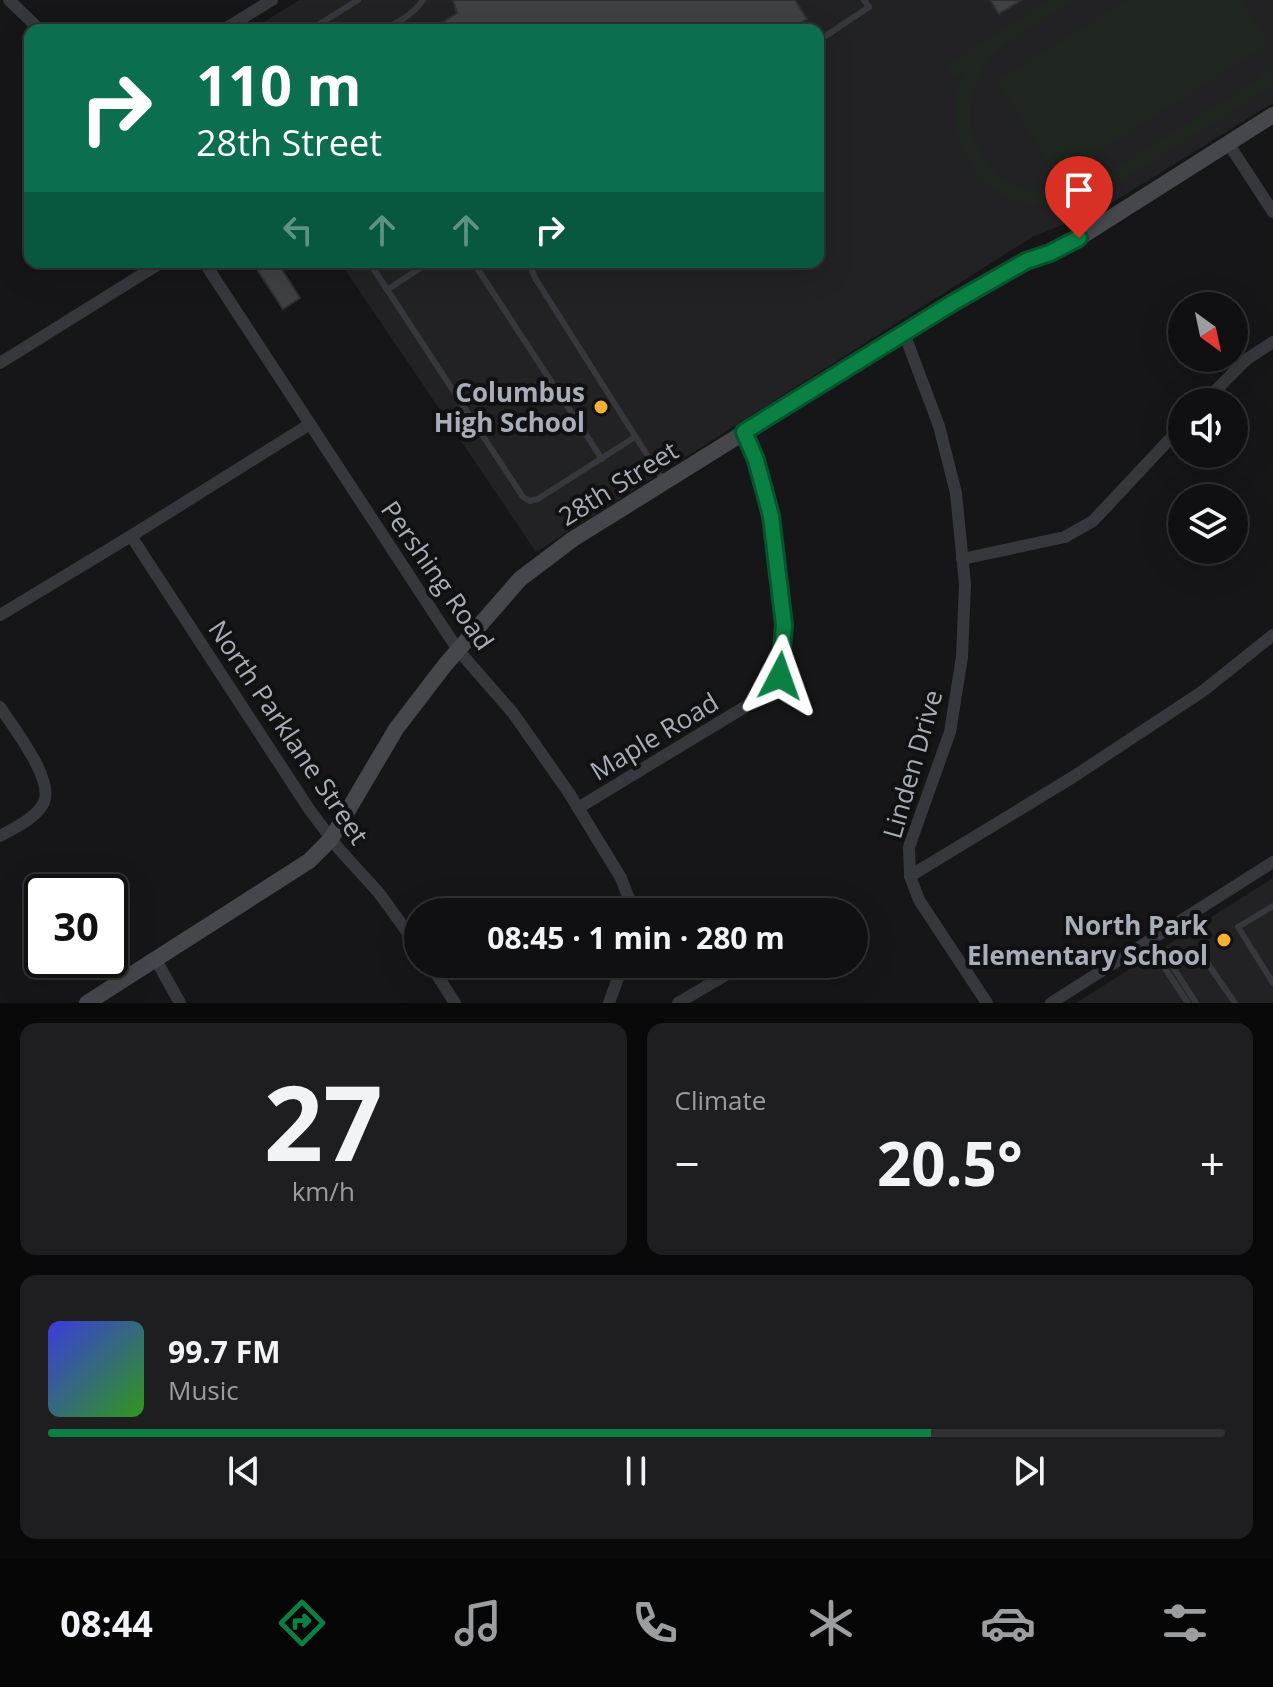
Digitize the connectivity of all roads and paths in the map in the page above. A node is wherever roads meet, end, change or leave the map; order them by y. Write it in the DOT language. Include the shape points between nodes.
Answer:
graph roads {
  1 [pos="9,0"];
  2 [pos="272,0"];
  3 [pos="358,0"];
  4 [pos="423,0"];
  5 [pos="864,0"];
  6 [pos="34,24"];
  7 [pos="233,24"];
  8 [pos="320,24"];
  9 [pos="394,24"];
  10 [pos="824,37"];
  11 [pos="1273,115"];
  12 [pos="1228,143"];
  13 [pos="1273,212"];
  14 [pos="152,268"];
  15 [pos="208,268"];
  16 [pos="373,268"];
  17 [pos="420,268"];
  18 [pos="477,268"];
  19 [pos="531,268"];
  20 [pos="387,290"];
  21 [pos="904,333"];
  22 [pos="1273,342"];
  23 [pos="0,363"];
  24 [pos="1218,388"];
  25 [pos="310,424"];
  26 [pos="744,432"];
  27 [pos="635,437"];
  28 [pos="1168,441"];
  29 [pos="602,459"];
  30 [pos="665,483"];
  31 [pos="131,536"];
  32 [pos="962,559"];
  33 [pos="0,615"];
  34 [pos="1273,635"];
  35 [pos="458,650"];
  36 [pos="0,707"];
  37 [pos="578,808"];
  38 [pos="0,836"];
  39 [pos="331,839"];
  40 [pos="1273,862"];
  41 [pos="910,876"];
  42 [pos="629,898"];
  43 [pos="1273,906"];
  44 [pos="404,928"];
  45 [pos="1147,942"];
  46 [pos="156,960"];
  47 [pos="439,978"];
  48 [pos="618,978"];
  49 [pos="720,978"];
  50 [pos="1273,983"];
  51 [pos="87,1003"];
  52 [pos="180,1003"];
  53 [pos="455,1003"];
  54 [pos="609,1003"];
  55 [pos="678,1003"];
  56 [pos="987,1003"];
  57 [pos="1051,1003"];
  58 [pos="1188,1003"];
  59 [pos="1196,1003"];
  60 [pos="1235,1003"];
  1 -- 6 [label="street"];
  2 -- 7 [label="street"];
  3 -- 8 [label="lane"];
  4 -- 9 [label="lane"];
  5 -- 10 [label="lane" via="869,7"];
  11 -- 12 [label="street, 28th Street"];
  12 -- 13 [label="street"];
  12 -- 21 [label="street, 28th Street" via="1079,238 1026,261"];
  14 -- 23 [label="street"];
  15 -- 25 [label="street, Pershing Road"];
  16 -- 20 [label="lane"];
  17 -- 20 [label="lane"];
  18 -- 29 [label="lane"];
  19 -- 27 [label="lane"];
  20 -- 29 [label="lane" via="523,497 538,499"];
  21 -- 26 [label="street, 28th Street"];
  21 -- 32 [label="street, Linden Drive" via="939,426 956,493"];
  22 -- 24 [label="street"];
  25 -- 31 [label="street"];
  25 -- 35 [label="street, Pershing Road"];
  26 -- 30 [label="street, 28th Street"];
  26 -- 37 [label="street, Maple Road" via="771,516 784,625 780,676 748,705"];
  27 -- 29 [label="lane"];
  27 -- 30 [label="lane"];
  28 -- 32 [label="street" via="1093,521 1065,537"];
  30 -- 35 [label="street, 28th Street" via="573,539 520,579"];
  31 -- 33 [label="street"];
  31 -- 39 [label="street, North Parklane Street"];
  32 -- 41 [label="street, Linden Drive" via="962,657 950,732 909,847"];
  34 -- 41 [label="street" via="1203,691"];
  35 -- 37 [label="street, Pershing Road" via="513,713"];
  35 -- 39 [label="street, 28th Street" via="396,729"];
  36 -- 38 [label="street" via="37,764 47,791 44,804"];
  37 -- 42 [label="street, Pershing Road"];
  39 -- 44 [label="street, North Parklane Street"];
  39 -- 46 [label="street, 28th Street" via="309,861"];
  40 -- 45 [label="street"];
  41 -- 56 [label="street, Linden Drive" via="919,900"];
  43 -- 50 [label="lane" via="1238,927"];
  45 -- 57 [label="street"];
  45 -- 58 [label="lane"];
  46 -- 51 [label="street, 28th Street"];
  46 -- 52 [label="street"];
  47 -- 53 [label="street"];
  48 -- 54 [label="street"];
  49 -- 55 [label="street"];
  59 -- 60 [label="lane" via="1173,967 1199,951"];
}
